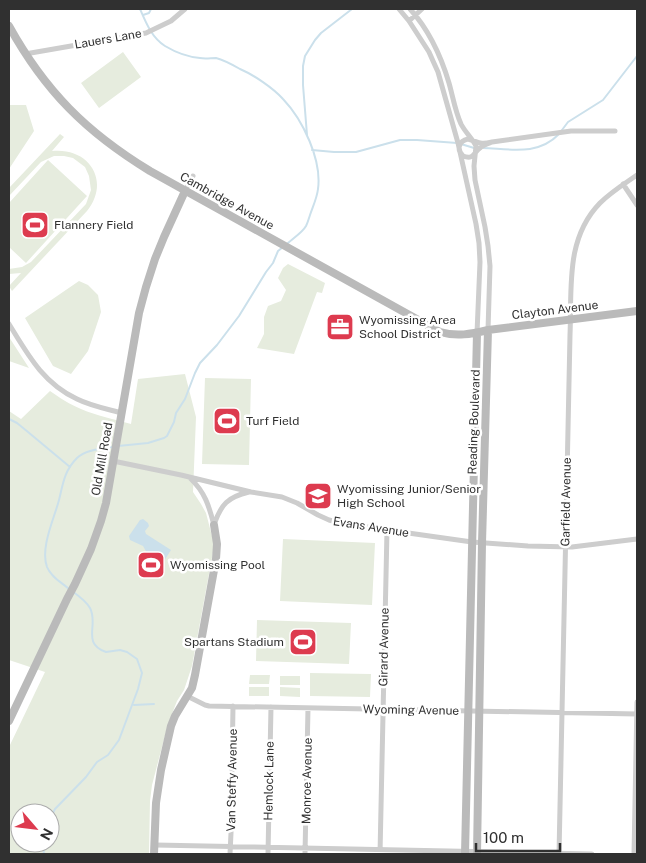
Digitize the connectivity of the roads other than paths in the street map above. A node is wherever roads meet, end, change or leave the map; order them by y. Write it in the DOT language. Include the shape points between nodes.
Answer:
graph roads {
  1 [pos="185,9"];
  2 [pos="399,9"];
  3 [pos="410,9"];
  4 [pos="422,9"];
  5 [pos="416,15"];
  6 [pos="409,21"];
  7 [pos="9,26"];
  8 [pos="25,54"];
  9 [pos="616,131"];
  10 [pos="474,142"];
  11 [pos="492,142"];
  12 [pos="459,150"];
  13 [pos="476,152"];
  14 [pos="637,175"];
  15 [pos="194,176"];
  16 [pos="624,184"];
  17 [pos="186,191"];
  18 [pos="637,206"];
  19 [pos="637,311"];
  20 [pos="571,319"];
  21 [pos="9,324"];
  22 [pos="488,330"];
  23 [pos="477,333"];
  24 [pos="122,413"];
  25 [pos="113,461"];
  26 [pos="190,478"];
  27 [pos="251,492"];
  28 [pos="214,525"];
  29 [pos="387,530"];
  30 [pos="637,539"];
  31 [pos="472,542"];
  32 [pos="482,543"];
  33 [pos="566,547"];
  34 [pos="187,696"];
  35 [pos="637,702"];
  36 [pos="233,706"];
  37 [pos="271,707"];
  38 [pos="308,708"];
  39 [pos="383,709"];
  40 [pos="468,712"];
  41 [pos="479,712"];
  42 [pos="562,713"];
  43 [pos="637,714"];
  44 [pos="9,721"];
  45 [pos="154,846"];
  46 [pos="230,847"];
  47 [pos="268,848"];
  48 [pos="305,851"];
  49 [pos="380,852"];
  50 [pos="465,853"];
  51 [pos="477,853"];
  52 [pos="154,854"];
  53 [pos="230,854"];
  54 [pos="268,854"];
  55 [pos="559,854"];
  56 [pos="592,854"];
  57 [pos="634,854"];
  1 -- 8 [label="street, Lauers Lane" via="171,21 146,33"];
  2 -- 6 [label="street, Reading Boulevard"];
  3 -- 5 [label="street, Reading Boulevard"];
  4 -- 5 [label="street"];
  5 -- 6 [label="street"];
  5 -- 10 [label="street, Reading Boulevard" via="437,49 461,124"];
  6 -- 12 [label="street, Reading Boulevard" via="435,66"];
  7 -- 8 [label="street, Cambridge Avenue"];
  8 -- 17 [label="street, Cambridge Avenue" via="56,96 86,126 126,156"];
  9 -- 11 [label="street" via="570,131"];
  10 -- 11 [label="street"];
  10 -- 12 [label="street" via="463,141"];
  10 -- 13 [label="street, Reading Boulevard"];
  11 -- 13 [label="street"];
  12 -- 13 [label="street" via="461,155 468,157"];
  12 -- 23 [label="street, Reading Boulevard" via="480,252"];
  13 -- 22 [label="street, Reading Boulevard" via="475,180 490,266"];
  14 -- 16 [label="street, Garfield Avenue"];
  15 -- 17 [label="street"];
  16 -- 18 [label="street"];
  16 -- 20 [label="street, Garfield Avenue" via="596,208 577,240"];
  17 -- 23 [label="street, Cambridge Avenue" via="440,332 458,335"];
  17 -- 24 [label="street, Old Mill Road" via="164,237 146,288"];
  19 -- 20 [label="street, Clayton Avenue"];
  20 -- 22 [label="street, Clayton Avenue"];
  20 -- 33 [label="street, Garfield Avenue"];
  21 -- 24 [label="street" via="33,363 56,386 93,406"];
  22 -- 23 [label="street, Clayton Avenue"];
  22 -- 32 [label="street, Reading Boulevard"];
  23 -- 31 [label="street, Reading Boulevard"];
  24 -- 25 [label="street, Old Mill Road"];
  25 -- 26 [label="street, Evans Avenue"];
  25 -- 44 [label="street, Old Mill Road" via="107,498 91,549"];
  26 -- 27 [label="street, Evans Avenue"];
  26 -- 28 [label="street" via="206,498"];
  27 -- 28 [label="street" via="227,502 218,512"];
  27 -- 29 [label="street, Evans Avenue" via="290,500 329,520"];
  28 -- 34 [label="street" via="216,559 195,675"];
  29 -- 31 [label="street, Evans Avenue"];
  29 -- 39 [label="street, Girard Avenue"];
  30 -- 33 [label="street, Evans Avenue"];
  31 -- 32 [label="street, Evans Avenue"];
  31 -- 40 [label="street, Reading Boulevard"];
  32 -- 33 [label="street, Evans Avenue"];
  32 -- 41 [label="street, Reading Boulevard"];
  33 -- 42 [label="street, Garfield Avenue"];
  34 -- 36 [label="street, Wyoming Avenue" via="205,705"];
  34 -- 45 [label="street" via="171,726 160,775"];
  35 -- 43 [label="street"];
  36 -- 37 [label="street, Wyoming Avenue"];
  36 -- 46 [label="street, Van Steffy Avenue"];
  37 -- 38 [label="street, Wyoming Avenue"];
  37 -- 47 [label="street, Hemlock Lane"];
  38 -- 39 [label="street, Wyoming Avenue"];
  38 -- 48 [label="street, Monroe Avenue"];
  39 -- 40 [label="street, Wyoming Avenue"];
  39 -- 49 [label="street, Girard Avenue"];
  40 -- 41 [label="street, Wyoming Avenue"];
  40 -- 50 [label="street, Reading Boulevard"];
  41 -- 42 [label="street, Wyoming Avenue"];
  41 -- 51 [label="street, Reading Boulevard"];
  42 -- 43 [label="street, Wyoming Avenue"];
  42 -- 55 [label="street, Garfield Avenue"];
  43 -- 57 [label="street"];
  45 -- 46 [label="street"];
  45 -- 52 [label="street"];
  46 -- 47 [label="street"];
  46 -- 53 [label="street, Van Steffy Avenue"];
  47 -- 48 [label="street"];
  47 -- 54 [label="street, Hemlock Lane"];
  48 -- 49 [label="street"];
  49 -- 50 [label="street"];
  50 -- 51 [label="street"];
  51 -- 55 [label="street"];
  55 -- 56 [label="street"];
}
